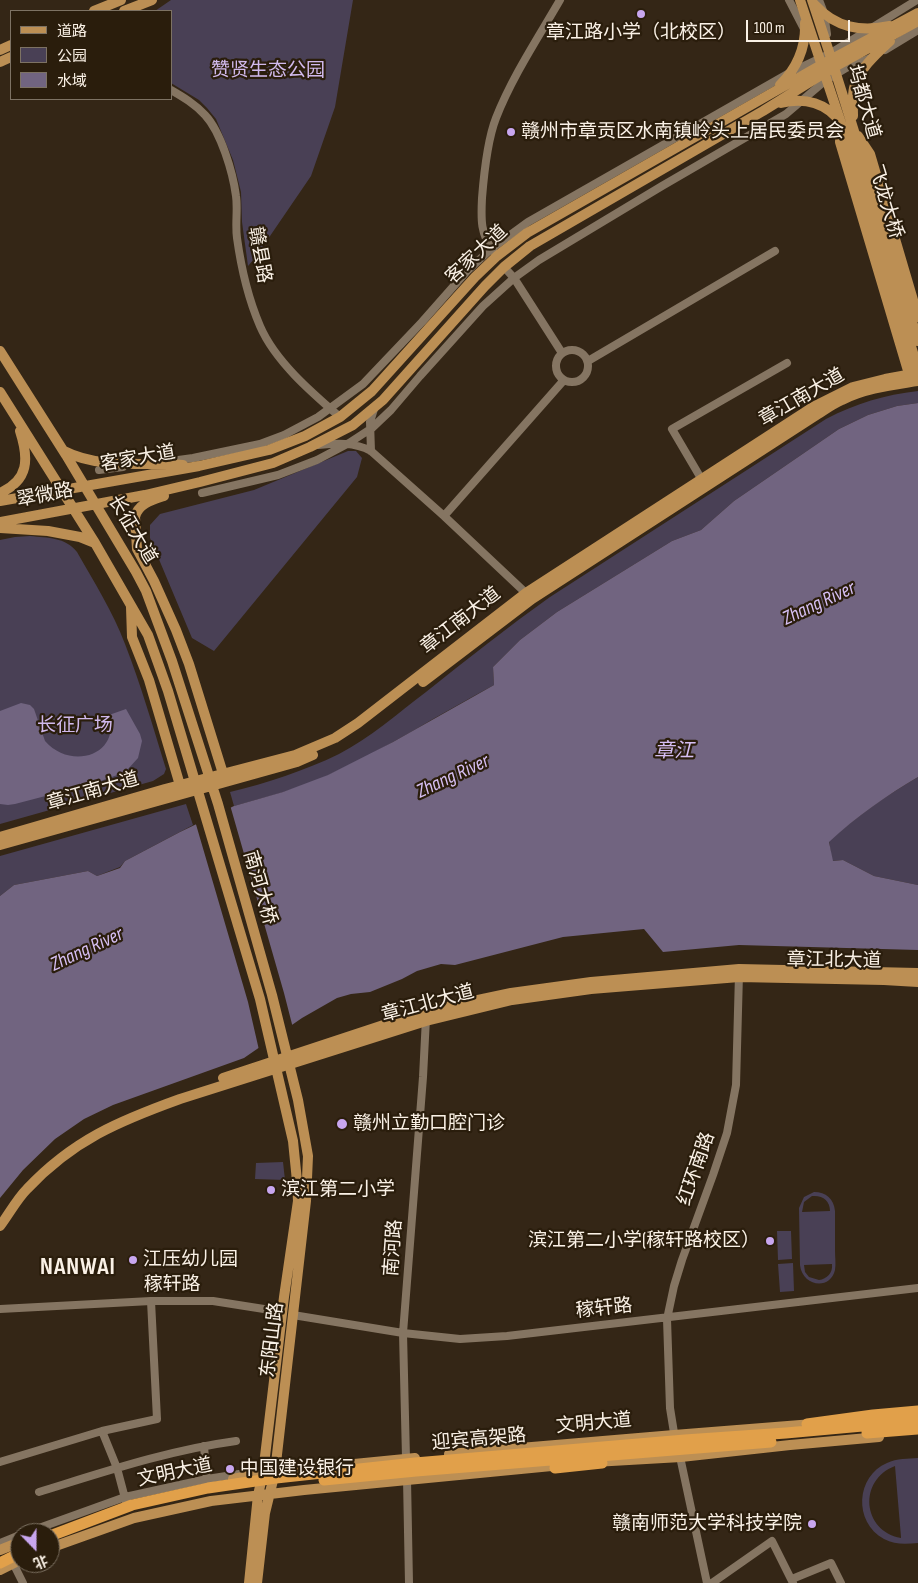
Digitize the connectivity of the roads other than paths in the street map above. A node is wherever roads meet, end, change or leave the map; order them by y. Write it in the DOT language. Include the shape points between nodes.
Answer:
graph roads {
  1 [pos="122,0"];
  2 [pos="560,0"];
  3 [pos="789,0"];
  4 [pos="812,0"];
  5 [pos="819,0"];
  6 [pos="917,0"];
  7 [pos="800,1"];
  8 [pos="149,4"];
  9 [pos="97,10"];
  10 [pos="128,10"];
  11 [pos="824,13"];
  12 [pos="918,13"];
  13 [pos="913,20"];
  14 [pos="873,28"];
  15 [pos="805,30"];
  16 [pos="918,30"];
  17 [pos="901,31"];
  18 [pos="876,56"];
  19 [pos="833,61"];
  20 [pos="822,67"];
  21 [pos="791,72"];
  22 [pos="172,91"];
  23 [pos="767,96"];
  24 [pos="802,100"];
  25 [pos="763,111"];
  26 [pos="841,123"];
  27 [pos="853,128"];
  28 [pos="857,158"];
  29 [pos="775,251"];
  30 [pos="494,253"];
  31 [pos="504,267"];
  32 [pos="514,278"];
  33 [pos="918,317"];
  34 [pos="918,341"];
  35 [pos="0,350"];
  36 [pos="562,354"];
  37 [pos="588,361"];
  38 [pos="787,363"];
  39 [pos="915,372"];
  40 [pos="564,380"];
  41 [pos="918,381"];
  42 [pos="0,392"];
  43 [pos="330,408"];
  44 [pos="374,408"];
  45 [pos="340,417"];
  46 [pos="16,418"];
  47 [pos="370,429"];
  48 [pos="348,444"];
  49 [pos="313,446"];
  50 [pos="64,451"];
  51 [pos="371,451"];
  52 [pos="157,463"];
  53 [pos="199,466"];
  54 [pos="99,470"];
  55 [pos="702,480"];
  56 [pos="85,486"];
  57 [pos="201,487"];
  58 [pos="62,490"];
  59 [pos="0,493"];
  60 [pos="0,501"];
  61 [pos="96,504"];
  62 [pos="74,509"];
  63 [pos="444,516"];
  64 [pos="0,522"];
  65 [pos="0,528"];
  66 [pos="96,543"];
  67 [pos="129,560"];
  68 [pos="150,572"];
  69 [pos="161,596"];
  70 [pos="529,596"];
  71 [pos="131,606"];
  72 [pos="160,628"];
  73 [pos="182,687"];
  74 [pos="168,691"];
  75 [pos="225,778"];
  76 [pos="183,794"];
  77 [pos="0,837"];
  78 [pos="0,845"];
  79 [pos="739,973"];
  80 [pos="918,974"];
  81 [pos="918,982"];
  82 [pos="426,1016"];
  83 [pos="298,1100"];
  84 [pos="284,1103"];
  85 [pos="0,1217"];
  86 [pos="0,1226"];
  87 [pos="918,1288"];
  88 [pos="151,1300"];
  89 [pos="0,1309"];
  90 [pos="283,1312"];
  91 [pos="294,1315"];
  92 [pos="667,1318"];
  93 [pos="403,1333"];
  94 [pos="918,1411"];
  95 [pos="918,1416"];
  96 [pos="918,1421"];
  97 [pos="788,1427"];
  98 [pos="918,1429"];
  99 [pos="102,1431"];
  100 [pos="674,1434"];
  101 [pos="918,1434"];
  102 [pos="236,1441"];
  103 [pos="204,1446"];
  104 [pos="684,1453"];
  105 [pos="406,1458"];
  106 [pos="0,1462"];
  107 [pos="117,1468"];
  108 [pos="275,1472"];
  109 [pos="263,1473"];
  110 [pos="436,1476"];
  111 [pos="407,1479"];
  112 [pos="207,1481"];
  113 [pos="39,1492"];
  114 [pos="269,1494"];
  115 [pos="258,1495"];
  116 [pos="126,1499"];
  117 [pos="55,1523"];
  118 [pos="60,1526"];
  119 [pos="60,1532"];
  120 [pos="60,1538"];
  121 [pos="60,1544"];
  122 [pos="793,1581"];
  123 [pos="249,1583"];
  124 [pos="257,1583"];
  125 [pos="408,1583"];
  126 [pos="707,1583"];
  127 [pos="712,1583"];
  128 [pos="841,1583"];
  1 -- 9 [label="main road"];
  2 -- 30 [label="street" via="517,76 491,135 483,182 481,221 484,236"];
  3 -- 15 [label="street"];
  4 -- 11 [label="main road"];
  4 -- 19 [label="main road, 坞都大道"];
  5 -- 11 [label="street"];
  6 -- 14 [label="street"];
  7 -- 15 [label="main road"];
  7 -- 20 [label="main road, 坞都大道"];
  8 -- 10 [label="main road"];
  11 -- 14 [label="main road" via="838,24"];
  11 -- 19 [label="street"];
  12 -- 13 [label="main road, 客家大道"];
  13 -- 14 [label="main road"];
  13 -- 17 [label="main road, 客家大道"];
  13 -- 19 [label="main road, 客家大道"];
  14 -- 19 [label="street"];
  15 -- 20 [label="street"];
  15 -- 21 [label="main road" via="802,51"];
  16 -- 18 [label="street"];
  17 -- 18 [label="main road"];
  17 -- 19 [label="main road, 客家大道"];
  18 -- 19 [label="street" via="846,68"];
  18 -- 27 [label="main road" via="854,85"];
  19 -- 20 [label="main road, 客家大道"];
  19 -- 20 [label="street"];
  19 -- 27 [label="main road, 坞都大道"];
  20 -- 21 [label="street"];
  20 -- 23 [label="main road, 客家大道"];
  20 -- 24 [label="street"];
  20 -- 25 [label="main road, 客家大道"];
  20 -- 26 [label="main road, 坞都大道"];
  21 -- 23 [label="main road"];
  21 -- 30 [label="street" via="528,222"];
  22 -- 43 [label="street, 赣县路" via="207,116 230,166 236,197 236,236 245,282 259,325 282,360"];
  23 -- 30 [label="main road, 客家大道"];
  24 -- 25 [label="main road"];
  24 -- 26 [label="main road" via="823,106"];
  24 -- 32 [label="street" via="786,114 539,260"];
  25 -- 31 [label="main road, 客家大道" via="530,246"];
  26 -- 28 [label="main road, 坞都大道"];
  26 -- 39 [label="main road" via="840,142"];
  27 -- 28 [label="main road, 坞都大道"];
  27 -- 33 [label="main road" via="870,154"];
  28 -- 34 [label="main road, 飞龙大桥"];
  28 -- 39 [label="main road, 飞龙大桥"];
  29 -- 37 [label="street"];
  30 -- 43 [label="street" via="466,271 363,384"];
  30 -- 45 [label="main road, 客家大道" via="372,391"];
  31 -- 32 [label="street"];
  31 -- 44 [label="main road, 客家大道"];
  32 -- 36 [label="street"];
  32 -- 47 [label="street" via="483,306 391,410"];
  35 -- 50 [label="main road, 长征大道"];
  36 -- 37 [label="street" via="576,350"];
  36 -- 40 [label="street" via="556,366"];
  37 -- 40 [label="street" via="588,370 580,380"];
  38 -- 55 [label="street" via="672,430"];
  39 -- 55 [label="main road, 章江南大道" via="840,392"];
  40 -- 63 [label="street"];
  41 -- 70 [label="main road, 章江南大道" via="875,389 842,400"];
  42 -- 46 [label="main road, 长征大道"];
  43 -- 45 [label="street, 赣县路"];
  43 -- 52 [label="street" via="284,435 260,444"];
  44 -- 47 [label="street"];
  44 -- 49 [label="main road, 客家大道" via="353,425"];
  45 -- 53 [label="main road, 客家大道" via="270,450"];
  46 -- 58 [label="main road, 长征大道"];
  46 -- 59 [label="main road" via="24,444 25,462 18,482"];
  47 -- 48 [label="street"];
  47 -- 51 [label="street"];
  48 -- 49 [label="street"];
  48 -- 51 [label="street"];
  48 -- 57 [label="street" via="278,475"];
  49 -- 57 [label="main road, 客家大道"];
  50 -- 52 [label="main road" via="86,460"];
  50 -- 56 [label="main road, 长征大道"];
  51 -- 63 [label="street"];
  52 -- 53 [label="main road"];
  52 -- 54 [label="street"];
  53 -- 56 [label="main road, 客家大道"];
  55 -- 70 [label="main road, 章江南大道"];
  56 -- 58 [label="main road, 客家大道"];
  56 -- 61 [label="main road, 长征大道"];
  57 -- 61 [label="main road, 客家大道"];
  57 -- 68 [label="main road" via="148,502 136,512 137,548"];
  58 -- 60 [label="main road, 翠微路"];
  58 -- 62 [label="main road, 长征大道"];
  61 -- 62 [label="main road, 翠微路"];
  61 -- 67 [label="main road, 长征大道"];
  62 -- 64 [label="main road, 翠微路"];
  62 -- 66 [label="main road, 长征大道"];
  63 -- 70 [label="street"];
  65 -- 66 [label="main road" via="48,531"];
  66 -- 71 [label="main road, 长征大道"];
  67 -- 68 [label="main road"];
  67 -- 72 [label="main road, 长征大道" via="146,590"];
  68 -- 69 [label="main road"];
  69 -- 72 [label="main road"];
  69 -- 75 [label="main road" via="189,664"];
  70 -- 75 [label="main road, 章江南大道" via="402,698 337,744 297,762"];
  71 -- 74 [label="main road, 长征大道" via="148,635"];
  71 -- 76 [label="main road" via="132,637 152,689"];
  72 -- 73 [label="main road, 长征大道"];
  73 -- 83 [label="main road, 南河大桥" via="269,985"];
  74 -- 84 [label="main road, 南河大桥" via="260,999"];
  75 -- 76 [label="main road, 章江南大道"];
  75 -- 77 [label="main road, 章江南大道" via="165,789"];
  76 -- 78 [label="main road, 章江南大道"];
  79 -- 80 [label="main road, 章江北大道"];
  79 -- 81 [label="main road, 章江北大道"];
  79 -- 82 [label="main road, 章江北大道" via="591,989"];
  79 -- 92 [label="street, 红环南路" via="736,1085 727,1132 682,1260"];
  82 -- 85 [label="main road, 章江北大道" via="175,1094 97,1126 56,1155 22,1186"];
  82 -- 86 [label="main road, 章江北大道" via="180,1099 100,1132 59,1159 26,1190"];
  82 -- 93 [label="street, 南河路"];
  83 -- 91 [label="main road, 东阳山路" via="308,1156"];
  84 -- 90 [label="main road, 东阳山路" via="293,1142 298,1201"];
  87 -- 92 [label="street, 稼轩路"];
  88 -- 89 [label="street, 稼轩路"];
  88 -- 90 [label="street, 稼轩路" via="213,1301"];
  88 -- 99 [label="street" via="157,1419"];
  90 -- 109 [label="main road, 东阳山路"];
  91 -- 93 [label="street, 稼轩路"];
  91 -- 108 [label="main road, 东阳山路"];
  92 -- 93 [label="street, 稼轩路" via="507,1336 460,1338"];
  92 -- 100 [label="street, 红环南路"];
  93 -- 105 [label="street, 南河路"];
  94 -- 97 [label="highway"];
  95 -- 97 [label="main road, 文明大道"];
  96 -- 119 [label="highway, 迎宾高架路" via="415,1462 276,1478 208,1488 132,1505"];
  97 -- 100 [label="main road, 文明大道"];
  98 -- 104 [label="highway, 迎宾高架路"];
  99 -- 106 [label="street"];
  99 -- 107 [label="street"];
  100 -- 104 [label="street, 红环南路"];
  100 -- 105 [label="main road, 文明大道"];
  101 -- 104 [label="main road"];
  102 -- 103 [label="street"];
  103 -- 107 [label="street"];
  103 -- 112 [label="street"];
  104 -- 110 [label="highway" via="585,1466"];
  104 -- 120 [label="highway, 迎宾高架路" via="416,1471 277,1485 134,1512"];
  104 -- 126 [label="street, 红环南路"];
  105 -- 108 [label="main road, 文明大道"];
  107 -- 113 [label="street"];
  107 -- 116 [label="street"];
  108 -- 109 [label="main road, 文明大道"];
  108 -- 114 [label="main road, 东阳山路"];
  109 -- 112 [label="main road, 文明大道"];
  109 -- 115 [label="main road, 东阳山路"];
  110 -- 111 [label="main road, 文明大道"];
  111 -- 114 [label="main road, 文明大道"];
  111 -- 125 [label="street"];
  112 -- 116 [label="main road, 文明大道"];
  114 -- 115 [label="main road, 文明大道"];
  114 -- 124 [label="main road, 东阳山路"];
  115 -- 121 [label="main road, 文明大道" via="211,1501 134,1518"];
  115 -- 123 [label="main road, 东阳山路"];
  116 -- 117 [label="street"];
  116 -- 118 [label="main road, 文明大道"];
  122 -- 127 [label="street" via="772,1541"];
  122 -- 128 [label="street" via="830,1563"];
}
